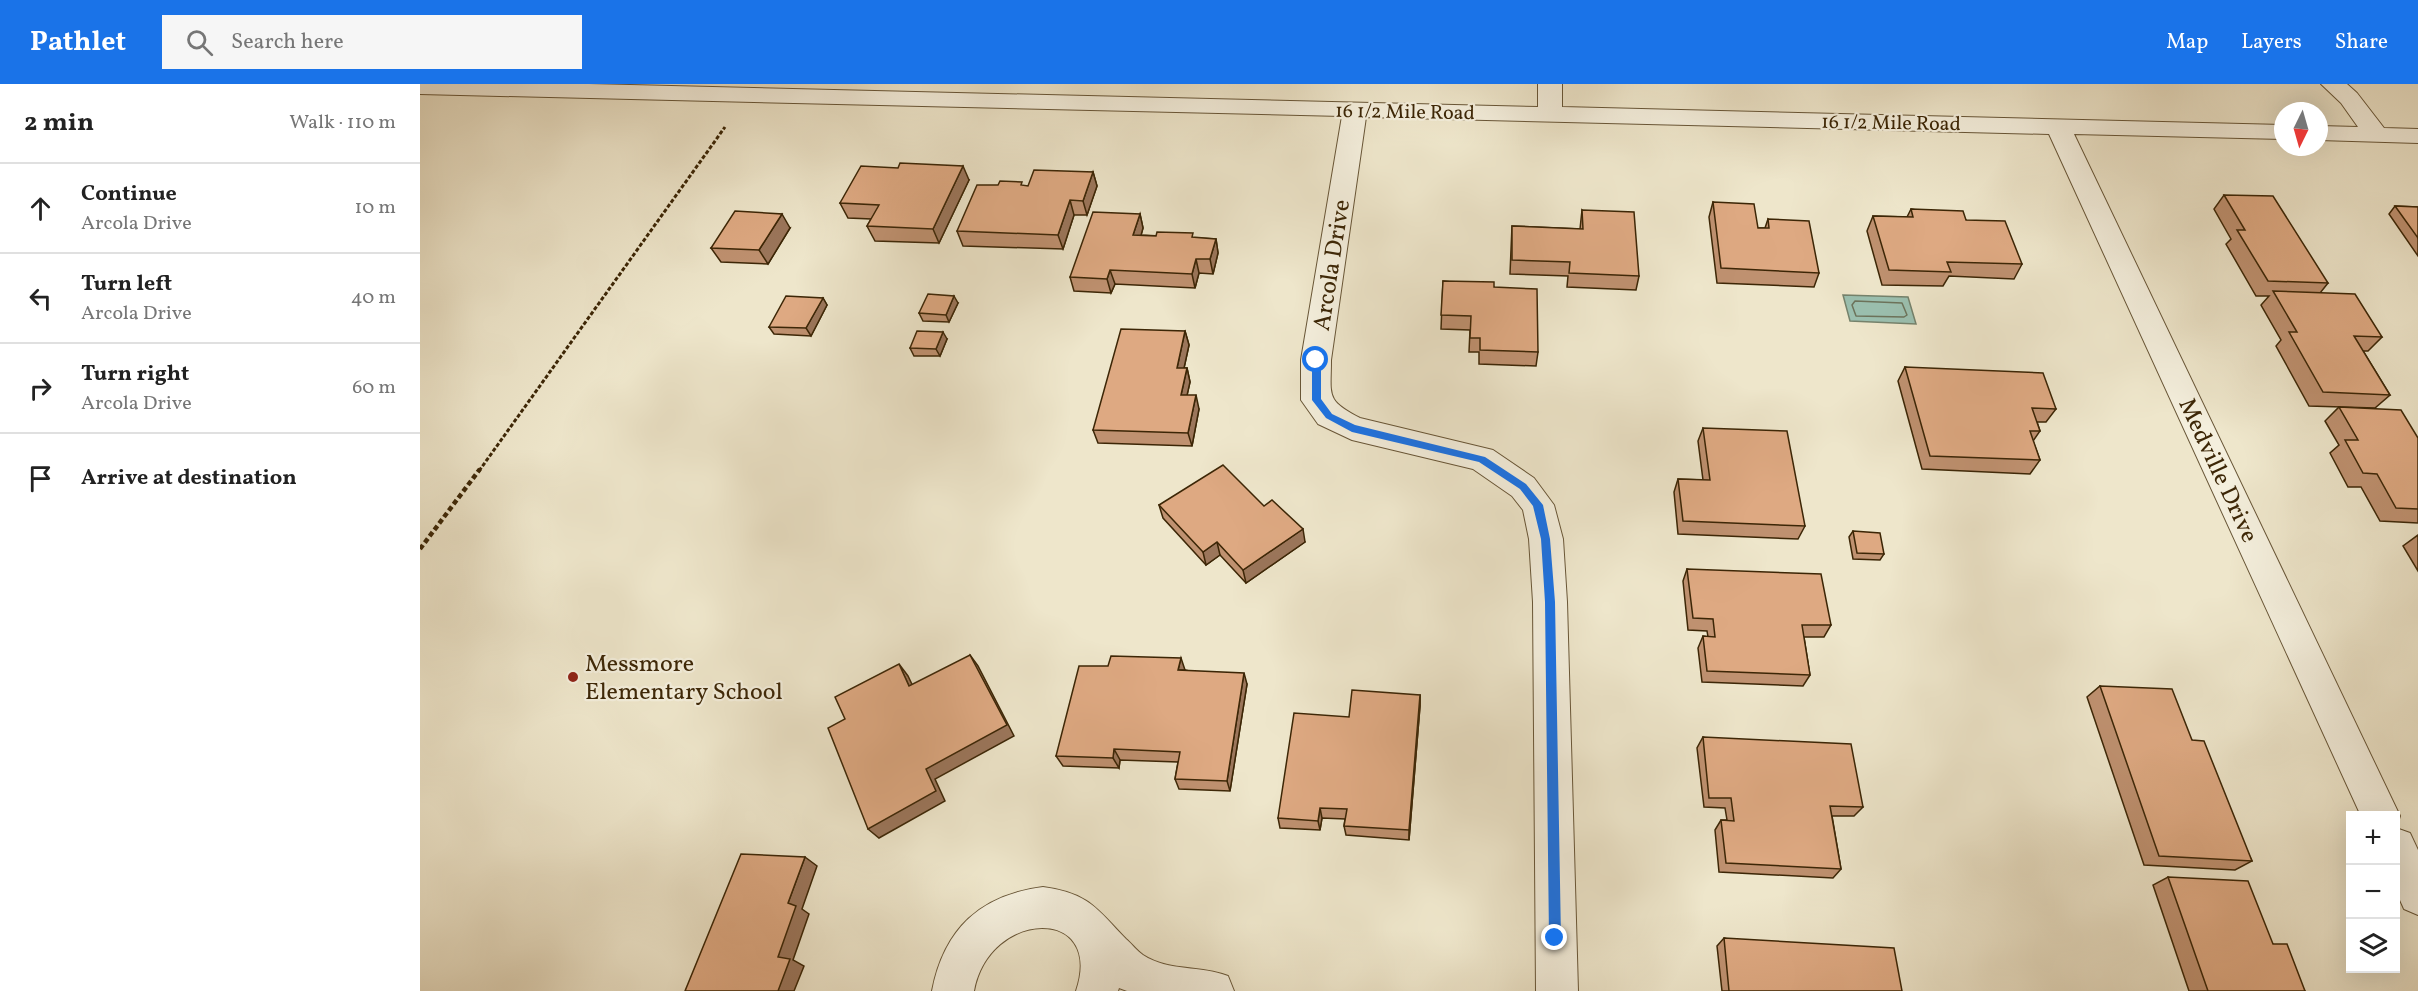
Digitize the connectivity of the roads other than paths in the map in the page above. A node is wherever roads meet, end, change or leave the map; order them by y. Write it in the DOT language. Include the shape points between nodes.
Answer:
graph roads {
  1 [pos="1550,84"];
  2 [pos="2333,84"];
  3 [pos="420,87"];
  4 [pos="508,87"];
  5 [pos="1034,93"];
  6 [pos="1355,110"];
  7 [pos="1550,114"];
  8 [pos="2057,125"];
  9 [pos="2274,132"];
  10 [pos="2328,133"];
  11 [pos="2376,135"];
  12 [pos="2418,136"];
  13 [pos="2379,811"];
  14 [pos="2400,856"];
  15 [pos="2418,895"];
  16 [pos="1095,937"];
  17 [pos="1164,989"];
  18 [pos="953,991"];
  19 [pos="1097,991"];
  20 [pos="1213,991"];
  21 [pos="1557,991"];
  1 -- 7 [label="street"];
  2 -- 11 [label="street" via="2349,98"];
  3 -- 4 [label="street, 16 1/2 Mile Road"];
  4 -- 5 [label="street, 16 1/2 Mile Road"];
  5 -- 6 [label="street, 16 1/2 Mile Road"];
  6 -- 7 [label="street, 16 1/2 Mile Road"];
  6 -- 21 [label="street, Arcola Drive" via="1316,360 1316,400 1329,416 1352,428 1482,459 1523,487 1538,505 1546,539 1550,602"];
  7 -- 8 [label="street, 16 1/2 Mile Road"];
  8 -- 9 [label="street, 16 1/2 Mile Road"];
  8 -- 13 [label="street, Medville Drive"];
  10 -- 11 [label="street"];
  11 -- 12 [label="street"];
  14 -- 15 [label="street"];
  16 -- 17 [label="street" via="1128,970"];
  16 -- 18 [label="street" via="1082,920 1064,910 1018,910 995,922 974,941 960,964"];
  16 -- 19 [label="street" via="1101,959"];
  17 -- 20 [label="street"];
}
